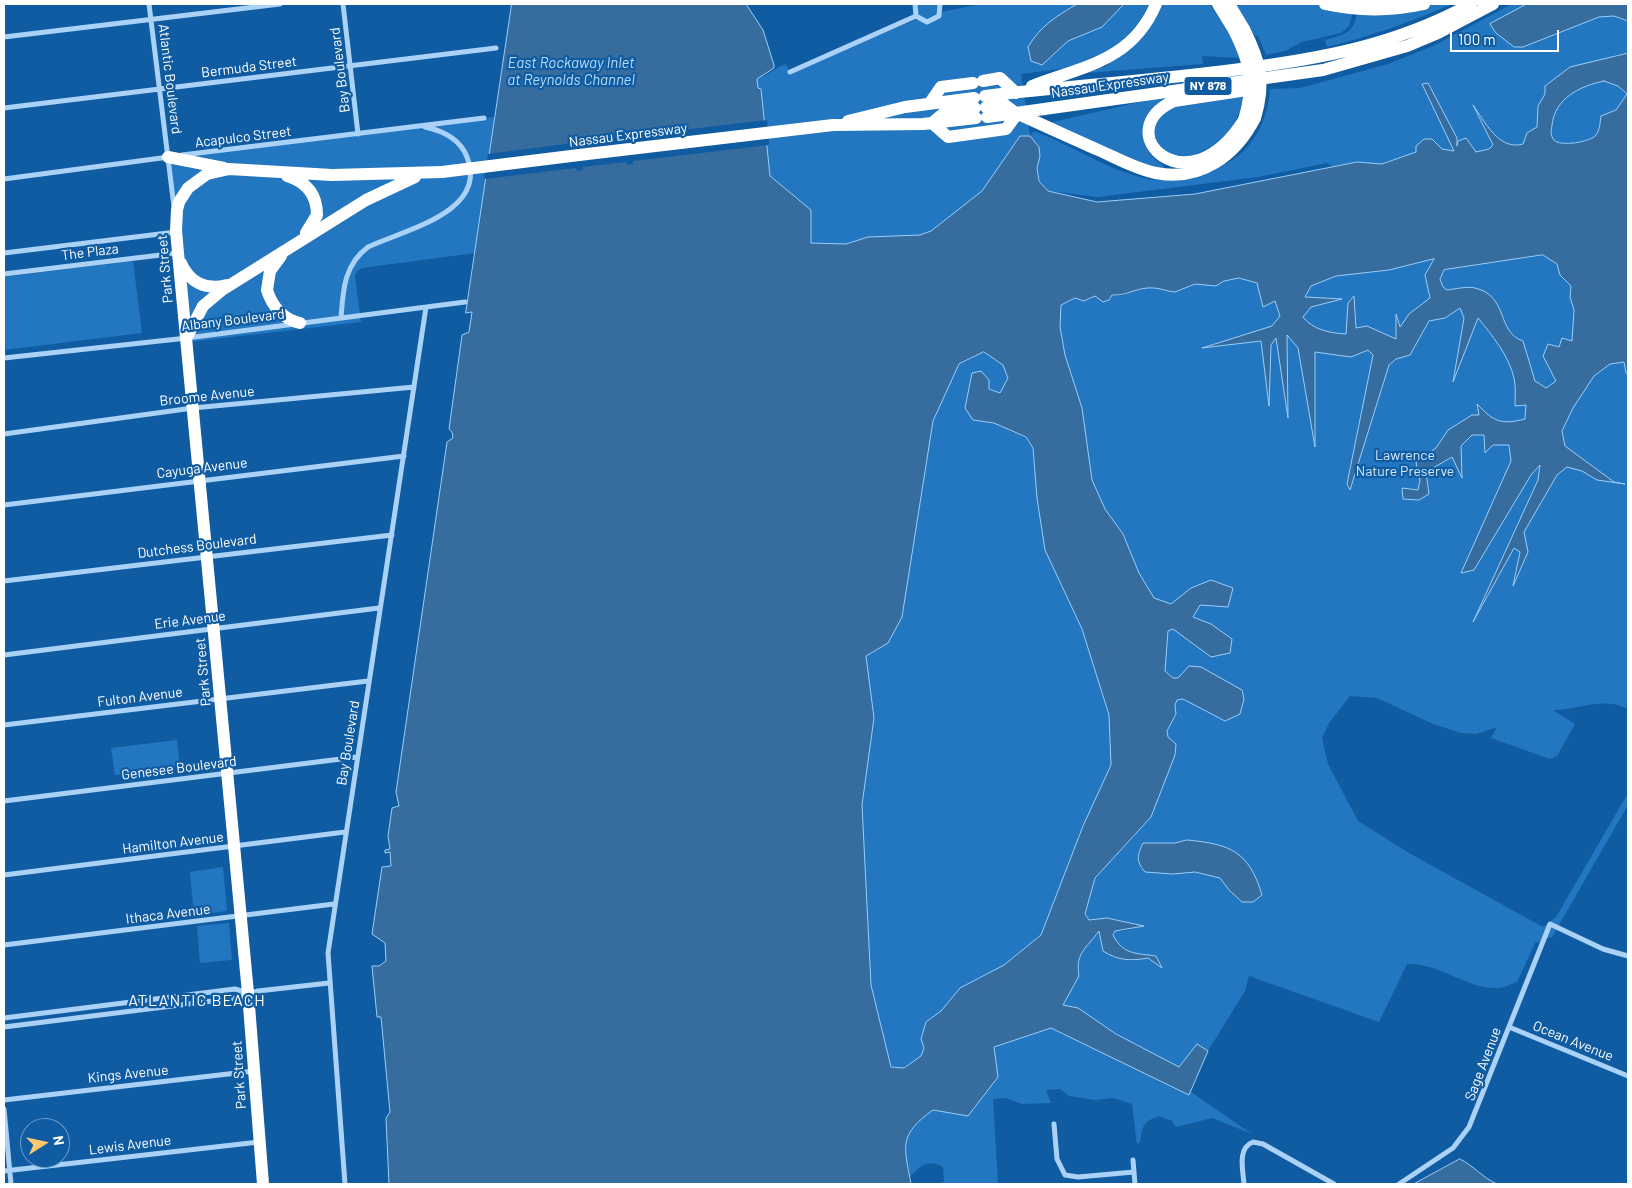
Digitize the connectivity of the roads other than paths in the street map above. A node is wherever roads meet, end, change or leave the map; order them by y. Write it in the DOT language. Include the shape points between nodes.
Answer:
graph roads {
  1 [pos="149,4"];
  2 [pos="280,4"];
  3 [pos="343,4"];
  4 [pos="915,4"];
  5 [pos="940,4"];
  6 [pos="1156,4"];
  7 [pos="1218,4"];
  8 [pos="1229,4"];
  9 [pos="1325,4"];
  10 [pos="1424,4"];
  11 [pos="1471,4"];
  12 [pos="1493,4"];
  13 [pos="916,16"];
  14 [pos="151,20"];
  15 [pos="1239,30"];
  16 [pos="4,37"];
  17 [pos="496,48"];
  18 [pos="1396,50"];
  19 [pos="350,66"];
  20 [pos="790,72"];
  21 [pos="160,89"];
  22 [pos="1016,92"];
  23 [pos="930,103"];
  24 [pos="980,105"];
  25 [pos="4,108"];
  26 [pos="1018,114"];
  27 [pos="484,118"];
  28 [pos="1250,119"];
  29 [pos="932,124"];
  30 [pos="833,125"];
  31 [pos="420,126"];
  32 [pos="358,134"];
  33 [pos="168,157"];
  34 [pos="229,169"];
  35 [pos="278,173"];
  36 [pos="425,174"];
  37 [pos="4,179"];
  38 [pos="176,231"];
  39 [pos="300,240"];
  40 [pos="285,250"];
  41 [pos="4,253"];
  42 [pos="178,253"];
  43 [pos="4,274"];
  44 [pos="242,278"];
  45 [pos="465,302"];
  46 [pos="426,307"];
  47 [pos="341,318"];
  48 [pos="300,323"];
  49 [pos="187,338"];
  50 [pos="4,358"];
  51 [pos="414,387"];
  52 [pos="193,408"];
  53 [pos="4,434"];
  54 [pos="404,456"];
  55 [pos="200,480"];
  56 [pos="4,505"];
  57 [pos="392,535"];
  58 [pos="207,556"];
  59 [pos="4,581"];
  60 [pos="379,608"];
  61 [pos="214,629"];
  62 [pos="4,655"];
  63 [pos="368,681"];
  64 [pos="220,698"];
  65 [pos="4,725"];
  66 [pos="357,757"];
  67 [pos="228,773"];
  68 [pos="4,800"];
  69 [pos="345,832"];
  70 [pos="234,846"];
  71 [pos="4,875"];
  72 [pos="334,904"];
  73 [pos="241,917"];
  74 [pos="4,945"];
  75 [pos="1628,956"];
  76 [pos="329,983"];
  77 [pos="248,993"];
  78 [pos="4,1018"];
  79 [pos="4,1027"];
  80 [pos="1509,1027"];
  81 [pos="254,1071"];
  82 [pos="1628,1076"];
  83 [pos="4,1100"];
  84 [pos="4,1109"];
  85 [pos="1054,1124"];
  86 [pos="260,1142"];
  87 [pos="1133,1160"];
  88 [pos="7,1171"];
  89 [pos="1134,1172"];
  90 [pos="11,1184"];
  91 [pos="263,1184"];
  92 [pos="345,1184"];
  93 [pos="1135,1184"];
  94 [pos="1244,1184"];
  95 [pos="1334,1184"];
  96 [pos="1399,1184"];
  1 -- 14 [label="street, Atlantic Boulevard"];
  2 -- 14 [label="street"];
  3 -- 19 [label="street, Bay Boulevard"];
  4 -- 13 [label="street"];
  5 -- 13 [label="street" via="939,16 932,22 923,22"];
  6 -- 22 [label="highway" via="1141,30 1117,54"];
  7 -- 15 [label="highway"];
  8 -- 15 [label="highway"];
  9 -- 10 [label="highway" via="1384,9"];
  11 -- 22 [label="highway, Nassau Expressway / NY 878" via="1402,36 1328,57 1181,77"];
  12 -- 18 [label="highway, Nassau Expressway / NY 878" via="1438,33"];
  13 -- 20 [label="street"];
  14 -- 16 [label="street"];
  14 -- 21 [label="street, Atlantic Boulevard"];
  15 -- 28 [label="highway, bridge" via="1251,75"];
  17 -- 19 [label="street, Bermuda Street"];
  18 -- 26 [label="highway, Nassau Expressway / NY 878" via="1323,70"];
  18 -- 28 [label="highway" via="1318,77 1174,102 1162,107 1148,126 1154,148 1172,162 1187,163 1216,153"];
  19 -- 21 [label="street, Bermuda Street"];
  19 -- 32 [label="street, Bay Boulevard"];
  21 -- 25 [label="street, Bermuda Street"];
  21 -- 33 [label="street, Atlantic Boulevard"];
  22 -- 24 [label="highway, Nassau Expressway"];
  23 -- 24 [label="highway, Nassau Expressway" via="944,107"];
  23 -- 24 [label="highway" via="941,87"];
  23 -- 30 [label="highway, Nassau Expressway" via="878,112"];
  24 -- 26 [label="highway" via="1004,105"];
  24 -- 26 [label="highway" via="1005,125"];
  24 -- 29 [label="highway, Nassau Expressway"];
  26 -- 28 [label="highway" via="1133,165 1156,173 1174,174 1213,165 1233,151 1246,135"];
  26 -- 29 [label="highway" via="1006,130 948,137"];
  27 -- 31 [label="street, Acapulco Street"];
  29 -- 30 [label="highway, Nassau Expressway"];
  30 -- 36 [label="highway, Nassau Expressway, bridge"];
  31 -- 32 [label="street, Acapulco Street"];
  31 -- 47 [label="street" via="455,140 464,151 470,184 462,200 450,210 368,247 358,256 344,284"];
  32 -- 33 [label="street, Acapulco Street"];
  33 -- 34 [label="highway"];
  33 -- 37 [label="street, Acapulco Street"];
  33 -- 38 [label="street, Park Street"];
  34 -- 35 [label="highway, Nassau Expressway"];
  34 -- 38 [label="highway, Nassau Expressway" via="207,174 188,188 177,210"];
  35 -- 36 [label="highway, Nassau Expressway"];
  35 -- 39 [label="highway" via="295,178 314,195 317,216"];
  36 -- 39 [label="highway, Nassau Expressway" via="380,192"];
  38 -- 41 [label="street, The Plaza"];
  38 -- 42 [label="highway, Park Street"];
  39 -- 40 [label="highway, Nassau Expressway"];
  40 -- 44 [label="highway, Nassau Expressway"];
  40 -- 48 [label="highway" via="270,271 267,290 278,310"];
  42 -- 43 [label="street, The Plaza"];
  42 -- 44 [label="highway" via="184,270 200,284 224,286"];
  42 -- 49 [label="highway, Park Street"];
  44 -- 49 [label="highway, Nassau Expressway" via="203,306"];
  45 -- 46 [label="street, Albany Boulevard"];
  46 -- 47 [label="street, Albany Boulevard"];
  46 -- 51 [label="street, Bay Boulevard"];
  47 -- 48 [label="street, Albany Boulevard"];
  48 -- 49 [label="street, Albany Boulevard"];
  49 -- 50 [label="street, Albany Boulevard"];
  49 -- 52 [label="highway, Park Street"];
  51 -- 52 [label="street, Broome Avenue"];
  51 -- 54 [label="street, Bay Boulevard"];
  52 -- 53 [label="street, Broome Avenue"];
  52 -- 55 [label="highway, Park Street"];
  54 -- 55 [label="street, Cayuga Avenue"];
  54 -- 57 [label="street, Bay Boulevard"];
  55 -- 56 [label="street, Cayuga Avenue"];
  55 -- 58 [label="highway, Park Street"];
  57 -- 58 [label="street, Dutchess Boulevard"];
  57 -- 60 [label="street, Bay Boulevard"];
  58 -- 59 [label="street, Dutchess Boulevard"];
  58 -- 61 [label="highway, Park Street"];
  60 -- 61 [label="street, Erie Avenue"];
  60 -- 63 [label="street, Bay Boulevard"];
  61 -- 62 [label="street, Erie Avenue"];
  61 -- 64 [label="highway, Park Street"];
  63 -- 64 [label="street, Fulton Avenue"];
  63 -- 66 [label="street, Bay Boulevard"];
  64 -- 65 [label="street, Fulton Avenue"];
  64 -- 67 [label="highway, Park Street"];
  66 -- 67 [label="street, Genesee Boulevard"];
  66 -- 69 [label="street, Bay Boulevard"];
  67 -- 68 [label="street, Genesee Boulevard"];
  67 -- 70 [label="highway, Park Street"];
  69 -- 70 [label="street, Hamilton Avenue"];
  69 -- 72 [label="street, Bay Boulevard"];
  70 -- 71 [label="street, Hamilton Avenue"];
  70 -- 73 [label="highway, Park Street"];
  72 -- 73 [label="street, Ithaca Avenue"];
  72 -- 76 [label="street, Bay Boulevard" via="328,952"];
  73 -- 74 [label="street, Ithaca Avenue"];
  73 -- 77 [label="highway, Park Street"];
  75 -- 80 [label="street, Sage Avenue" via="1603,949 1550,924"];
  76 -- 77 [label="street"];
  76 -- 92 [label="street, Bay Boulevard"];
  77 -- 78 [label="street" via="235,989"];
  77 -- 79 [label="street" via="236,998"];
  77 -- 81 [label="highway, Park Street"];
  80 -- 82 [label="street, Ocean Avenue"];
  80 -- 96 [label="street, Sage Avenue" via="1477,1111 1462,1138 1445,1154"];
  81 -- 83 [label="street, Kings Avenue"];
  81 -- 86 [label="highway, Park Street"];
  84 -- 88 [label="street"];
  85 -- 89 [label="street" via="1057,1159 1065,1175 1078,1177"];
  86 -- 88 [label="street, Lewis Avenue"];
  86 -- 91 [label="highway, Park Street"];
  87 -- 89 [label="street"];
  88 -- 90 [label="street"];
  89 -- 93 [label="street"];
  94 -- 95 [label="street" via="1242,1156 1245,1148 1250,1143 1260,1142"];
}
